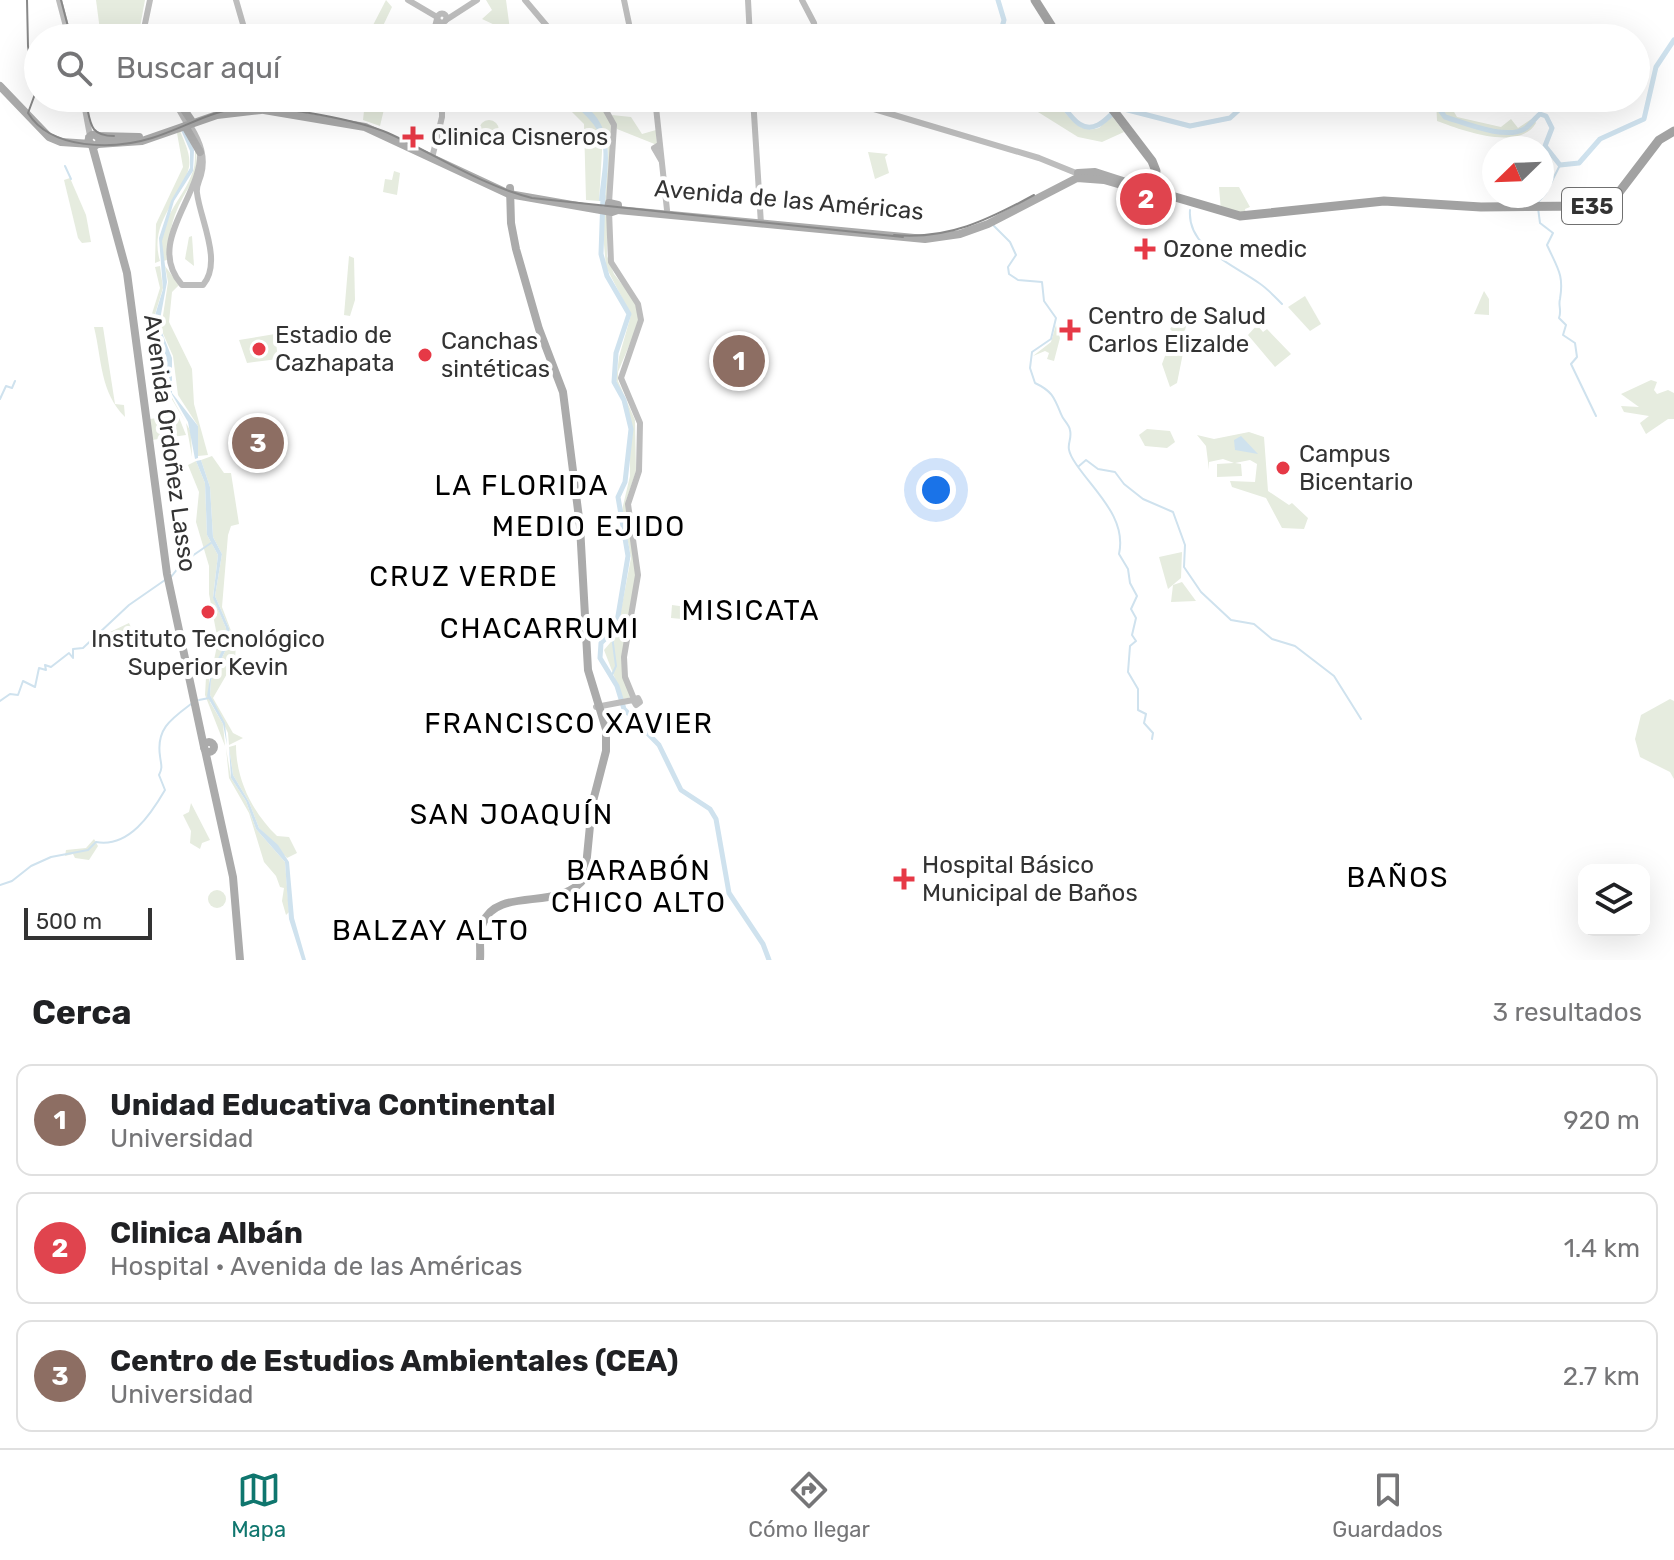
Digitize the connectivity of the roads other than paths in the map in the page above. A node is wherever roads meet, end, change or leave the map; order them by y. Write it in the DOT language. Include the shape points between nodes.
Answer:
graph roads {
  1 [pos="59,0"];
  2 [pos="148,0"];
  3 [pos="238,0"];
  4 [pos="411,0"];
  5 [pos="474,0"];
  6 [pos="527,0"];
  7 [pos="623,0"];
  8 [pos="748,0"];
  9 [pos="804,0"];
  10 [pos="1033,0"];
  11 [pos="441,17"];
  12 [pos="65,24"];
  13 [pos="144,24"];
  14 [pos="244,24"];
  15 [pos="438,24"];
  16 [pos="547,24"];
  17 [pos="628,24"];
  18 [pos="749,24"];
  19 [pos="814,24"];
  20 [pos="1048,24"];
  21 [pos="0,79"];
  22 [pos="0,86"];
  23 [pos="24,109"];
  24 [pos="24,110"];
  25 [pos="87,112"];
  26 [pos="181,112"];
  27 [pos="223,112"];
  28 [pos="236,112"];
  29 [pos="276,112"];
  30 [pos="299,112"];
  31 [pos="445,112"];
  32 [pos="607,112"];
  33 [pos="655,112"];
  34 [pos="656,112"];
  35 [pos="754,112"];
  36 [pos="881,112"];
  37 [pos="889,112"];
  38 [pos="1112,112"];
  39 [pos="28,114"];
  40 [pos="186,124"];
  41 [pos="1674,131"];
  42 [pos="95,142"];
  43 [pos="201,152"];
  44 [pos="434,155"];
  45 [pos="1077,174"];
  46 [pos="1107,178"];
  47 [pos="1149,189"];
  48 [pos="194,192"];
  49 [pos="510,192"];
  50 [pos="609,206"];
  51 [pos="667,210"];
  52 [pos="761,221"];
  53 [pos="988,221"];
  54 [pos="632,700"];
  55 [pos="600,706"];
  56 [pos="208,748"];
  57 [pos="479,958"];
  58 [pos="241,960"];
  1 -- 12 [label="main road"];
  2 -- 13 [label="main road"];
  3 -- 14 [label="main road"];
  4 -- 11 [label="main road"];
  5 -- 11 [label="main road"];
  6 -- 16 [label="main road"];
  7 -- 17 [label="main road"];
  8 -- 18 [label="main road"];
  9 -- 19 [label="main road"];
  10 -- 20 [label="highway"];
  11 -- 15 [label="main road"];
  21 -- 23 [label="main road, Avenida de las Américas"];
  22 -- 24 [label="main road, Avenida de las Américas"];
  25 -- 42 [label="main road"];
  26 -- 40 [label="main road"];
  27 -- 40 [label="main road, Avenida de las Américas"];
  28 -- 40 [label="main road, Avenida de las Américas"];
  29 -- 44 [label="main road, Avenida de las Américas" via="368,128"];
  30 -- 44 [label="main road, Avenida de las Américas" via="374,125"];
  31 -- 44 [label="main road"];
  32 -- 50 [label="main road" via="614,125"];
  33 -- 51 [label="main road"];
  34 -- 51 [label="main road"];
  35 -- 52 [label="main road"];
  36 -- 45 [label="main road"];
  37 -- 45 [label="main road"];
  38 -- 47 [label="highway" via="1152,161"];
  39 -- 42 [label="main road, Avenida de las Américas" via="59,137"];
  39 -- 42 [label="main road, Avenida de las Américas" via="44,137"];
  40 -- 42 [label="main road, Avenida de las Américas" via="141,139"];
  40 -- 43 [label="main road"];
  41 -- 47 [label="highway, E35" via="1659,140 1617,195 1595,206 1384,201 1246,216"];
  42 -- 56 [label="main road, Avenida Ordoñez Lasso" via="127,273 169,578"];
  43 -- 48 [label="main road" via="202,172"];
  44 -- 49 [label="main road, Avenida de las Américas"];
  45 -- 46 [label="main road"];
  45 -- 53 [label="main road, Avenida de las Américas"];
  45 -- 53 [label="main road, Avenida de las Américas"];
  46 -- 47 [label="main road"];
  46 -- 47 [label="main road" via="1116,195 1123,189"];
  48 -- 48 [label="main road" via="208,239 210,273 203,285 182,285 169,259 178,211"];
  49 -- 50 [label="main road, Avenida de las Américas"];
  49 -- 55 [label="main road" via="510,237 561,397 577,526 582,646"];
  50 -- 51 [label="main road, Avenida de las Américas"];
  50 -- 52 [label="main road, Avenida de las Américas"];
  50 -- 54 [label="main road" via="612,257 641,305 643,320 623,378 642,423 641,471 631,506 640,576 625,657"];
  50 -- 54 [label="main road" via="611,262 640,308 641,320 621,382 640,423 639,471 628,504 638,575 624,657"];
  51 -- 52 [label="main road, Avenida de las Américas"];
  52 -- 53 [label="main road, Avenida de las Américas" via="915,239 960,234"];
  54 -- 55 [label="main road"];
  55 -- 57 [label="main road" via="607,743 593,800 585,877 566,894 504,904 490,912 481,930"];
  56 -- 58 [label="main road" via="235,889"];
  56 -- 58 [label="main road" via="241,911"];
}
